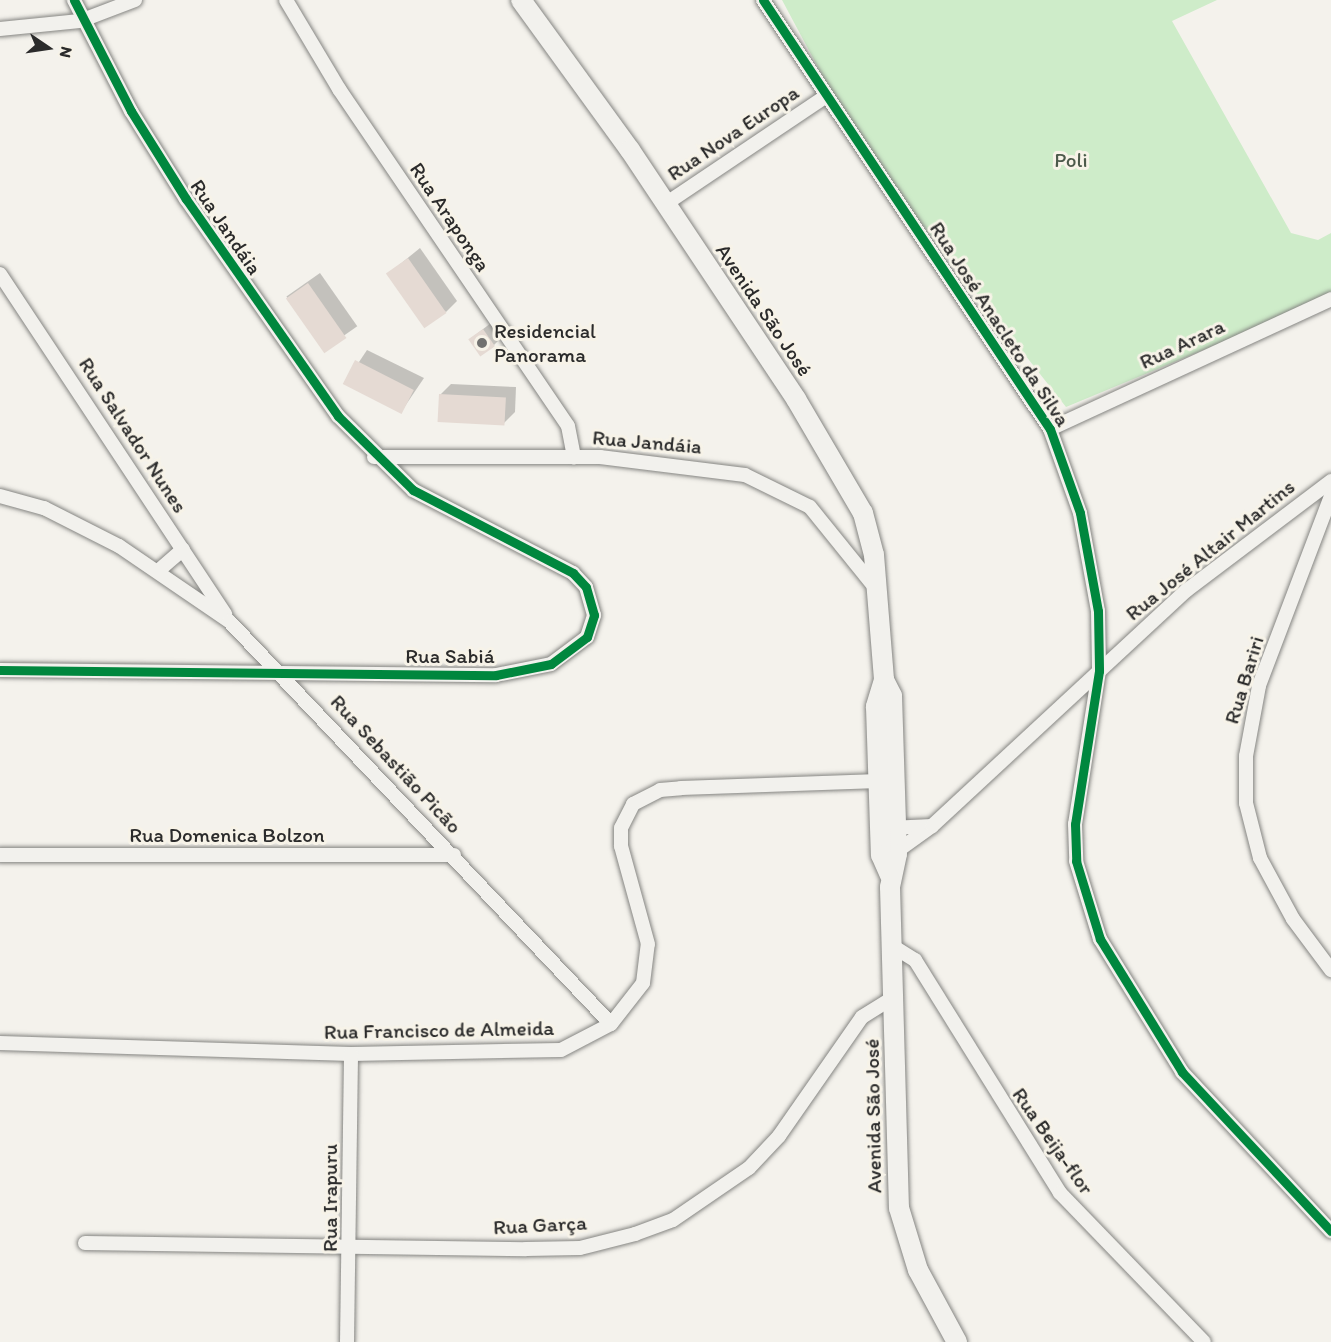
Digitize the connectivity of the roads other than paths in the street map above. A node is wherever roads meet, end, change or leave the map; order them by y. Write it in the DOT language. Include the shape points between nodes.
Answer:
graph roads {
  1 [pos="74,0"];
  2 [pos="135,0"];
  3 [pos="286,0"];
  4 [pos="521,0"];
  5 [pos="763,0"];
  6 [pos="80,21"];
  7 [pos="0,29"];
  8 [pos="826,96"];
  9 [pos="664,205"];
  10 [pos="0,274"];
  11 [pos="1331,299"];
  12 [pos="1050,429"];
  13 [pos="374,457"];
  14 [pos="574,457"];
  15 [pos="1331,481"];
  16 [pos="0,496"];
  17 [pos="1331,496"];
  18 [pos="183,549"];
  19 [pos="158,571"];
  20 [pos="877,590"];
  21 [pos="229,621"];
  22 [pos="0,670"];
  23 [pos="279,671"];
  24 [pos="1099,672"];
  25 [pos="886,781"];
  26 [pos="932,826"];
  27 [pos="888,828"];
  28 [pos="889,854"];
  29 [pos="0,855"];
  30 [pos="454,855"];
  31 [pos="894,947"];
  32 [pos="1331,970"];
  33 [pos="895,996"];
  34 [pos="611,1024"];
  35 [pos="3,1045"];
  36 [pos="351,1054"];
  37 [pos="1331,1231"];
  38 [pos="85,1244"];
  39 [pos="352,1246"];
  40 [pos="347,1342"];
  41 [pos="957,1342"];
  42 [pos="1204,1342"];
  1 -- 6 [label="street, Rua Jandáia"];
  2 -- 6 [label="street"];
  3 -- 14 [label="street, Rua Araponga" via="345,99 568,426"];
  4 -- 9 [label="main road, Avenida São José"];
  5 -- 8 [label="street, Rua José Anacleto da Silva"];
  6 -- 7 [label="street"];
  6 -- 13 [label="street, Rua Jandáia" via="186,199 307,375"];
  8 -- 9 [label="street, Rua Nova Europa"];
  8 -- 12 [label="street, Rua José Anacleto da Silva"];
  9 -- 20 [label="main road, Avenida São José" via="848,481 869,532"];
  10 -- 18 [label="street, Rua Salvador Nunes"];
  11 -- 12 [label="street, Rua Arara"];
  12 -- 24 [label="street, Rua José Anacleto da Silva" via="1080,513 1098,611"];
  13 -- 14 [label="street, Rua Jandáia"];
  13 -- 23 [label="street, Rua Sabiá" via="431,502 573,573 591,596 590,632 551,664 496,675"];
  14 -- 20 [label="street, Rua Jandáia" via="690,465 772,484 810,507"];
  15 -- 24 [label="street, Rua José Altair Martins" via="1196,583"];
  16 -- 19 [label="street, Rua Sebastião Picão" via="44,508"];
  17 -- 32 [label="street, Rua Bariri" via="1259,686 1246,756 1246,803 1260,858 1293,919"];
  18 -- 19 [label="street"];
  18 -- 21 [label="street, Rua Salvador Nunes"];
  19 -- 21 [label="street, Rua Sebastião Picão"];
  20 -- 25 [label="main road, Avenida São José" via="884,680 875,696"];
  21 -- 23 [label="street, Rua Sebastião Picão"];
  22 -- 23 [label="street, Rua Sabiá"];
  23 -- 30 [label="street, Rua Sebastião Picão"];
  24 -- 26 [label="street, Rua José Altair Martins"];
  24 -- 37 [label="street, Rua José Anacleto da Silva" via="1075,824 1076,861 1100,939 1182,1072"];
  25 -- 27 [label="main road, Avenida São José"];
  25 -- 34 [label="street, Rua Francisco de Almeida" via="660,790 633,804 621,828 621,846 641,908 646,964 636,998"];
  26 -- 27 [label="street"];
  26 -- 28 [label="street, Rua José Altair Martins"];
  27 -- 28 [label="main road, Avenida São José"];
  28 -- 31 [label="main road, Avenida São José"];
  29 -- 30 [label="street, Rua Domenica Bolzon"];
  30 -- 34 [label="street, Rua Sebastião Picão"];
  31 -- 33 [label="main road, Avenida São José"];
  31 -- 42 [label="street, Rua Beija-flor" via="915,960 1060,1193"];
  33 -- 39 [label="street, Rua Garça" via="862,1017 779,1136 748,1168 673,1220 580,1248"];
  33 -- 41 [label="main road, Avenida São José" via="899,1208 918,1270"];
  34 -- 36 [label="street, Rua Francisco de Almeida" via="552,1051"];
  35 -- 36 [label="street, Rua Francisco de Almeida"];
  36 -- 39 [label="street, Rua Irapuru"];
  38 -- 39 [label="street, Rua Garça"];
  39 -- 40 [label="street, Rua Irapuru"];
}
